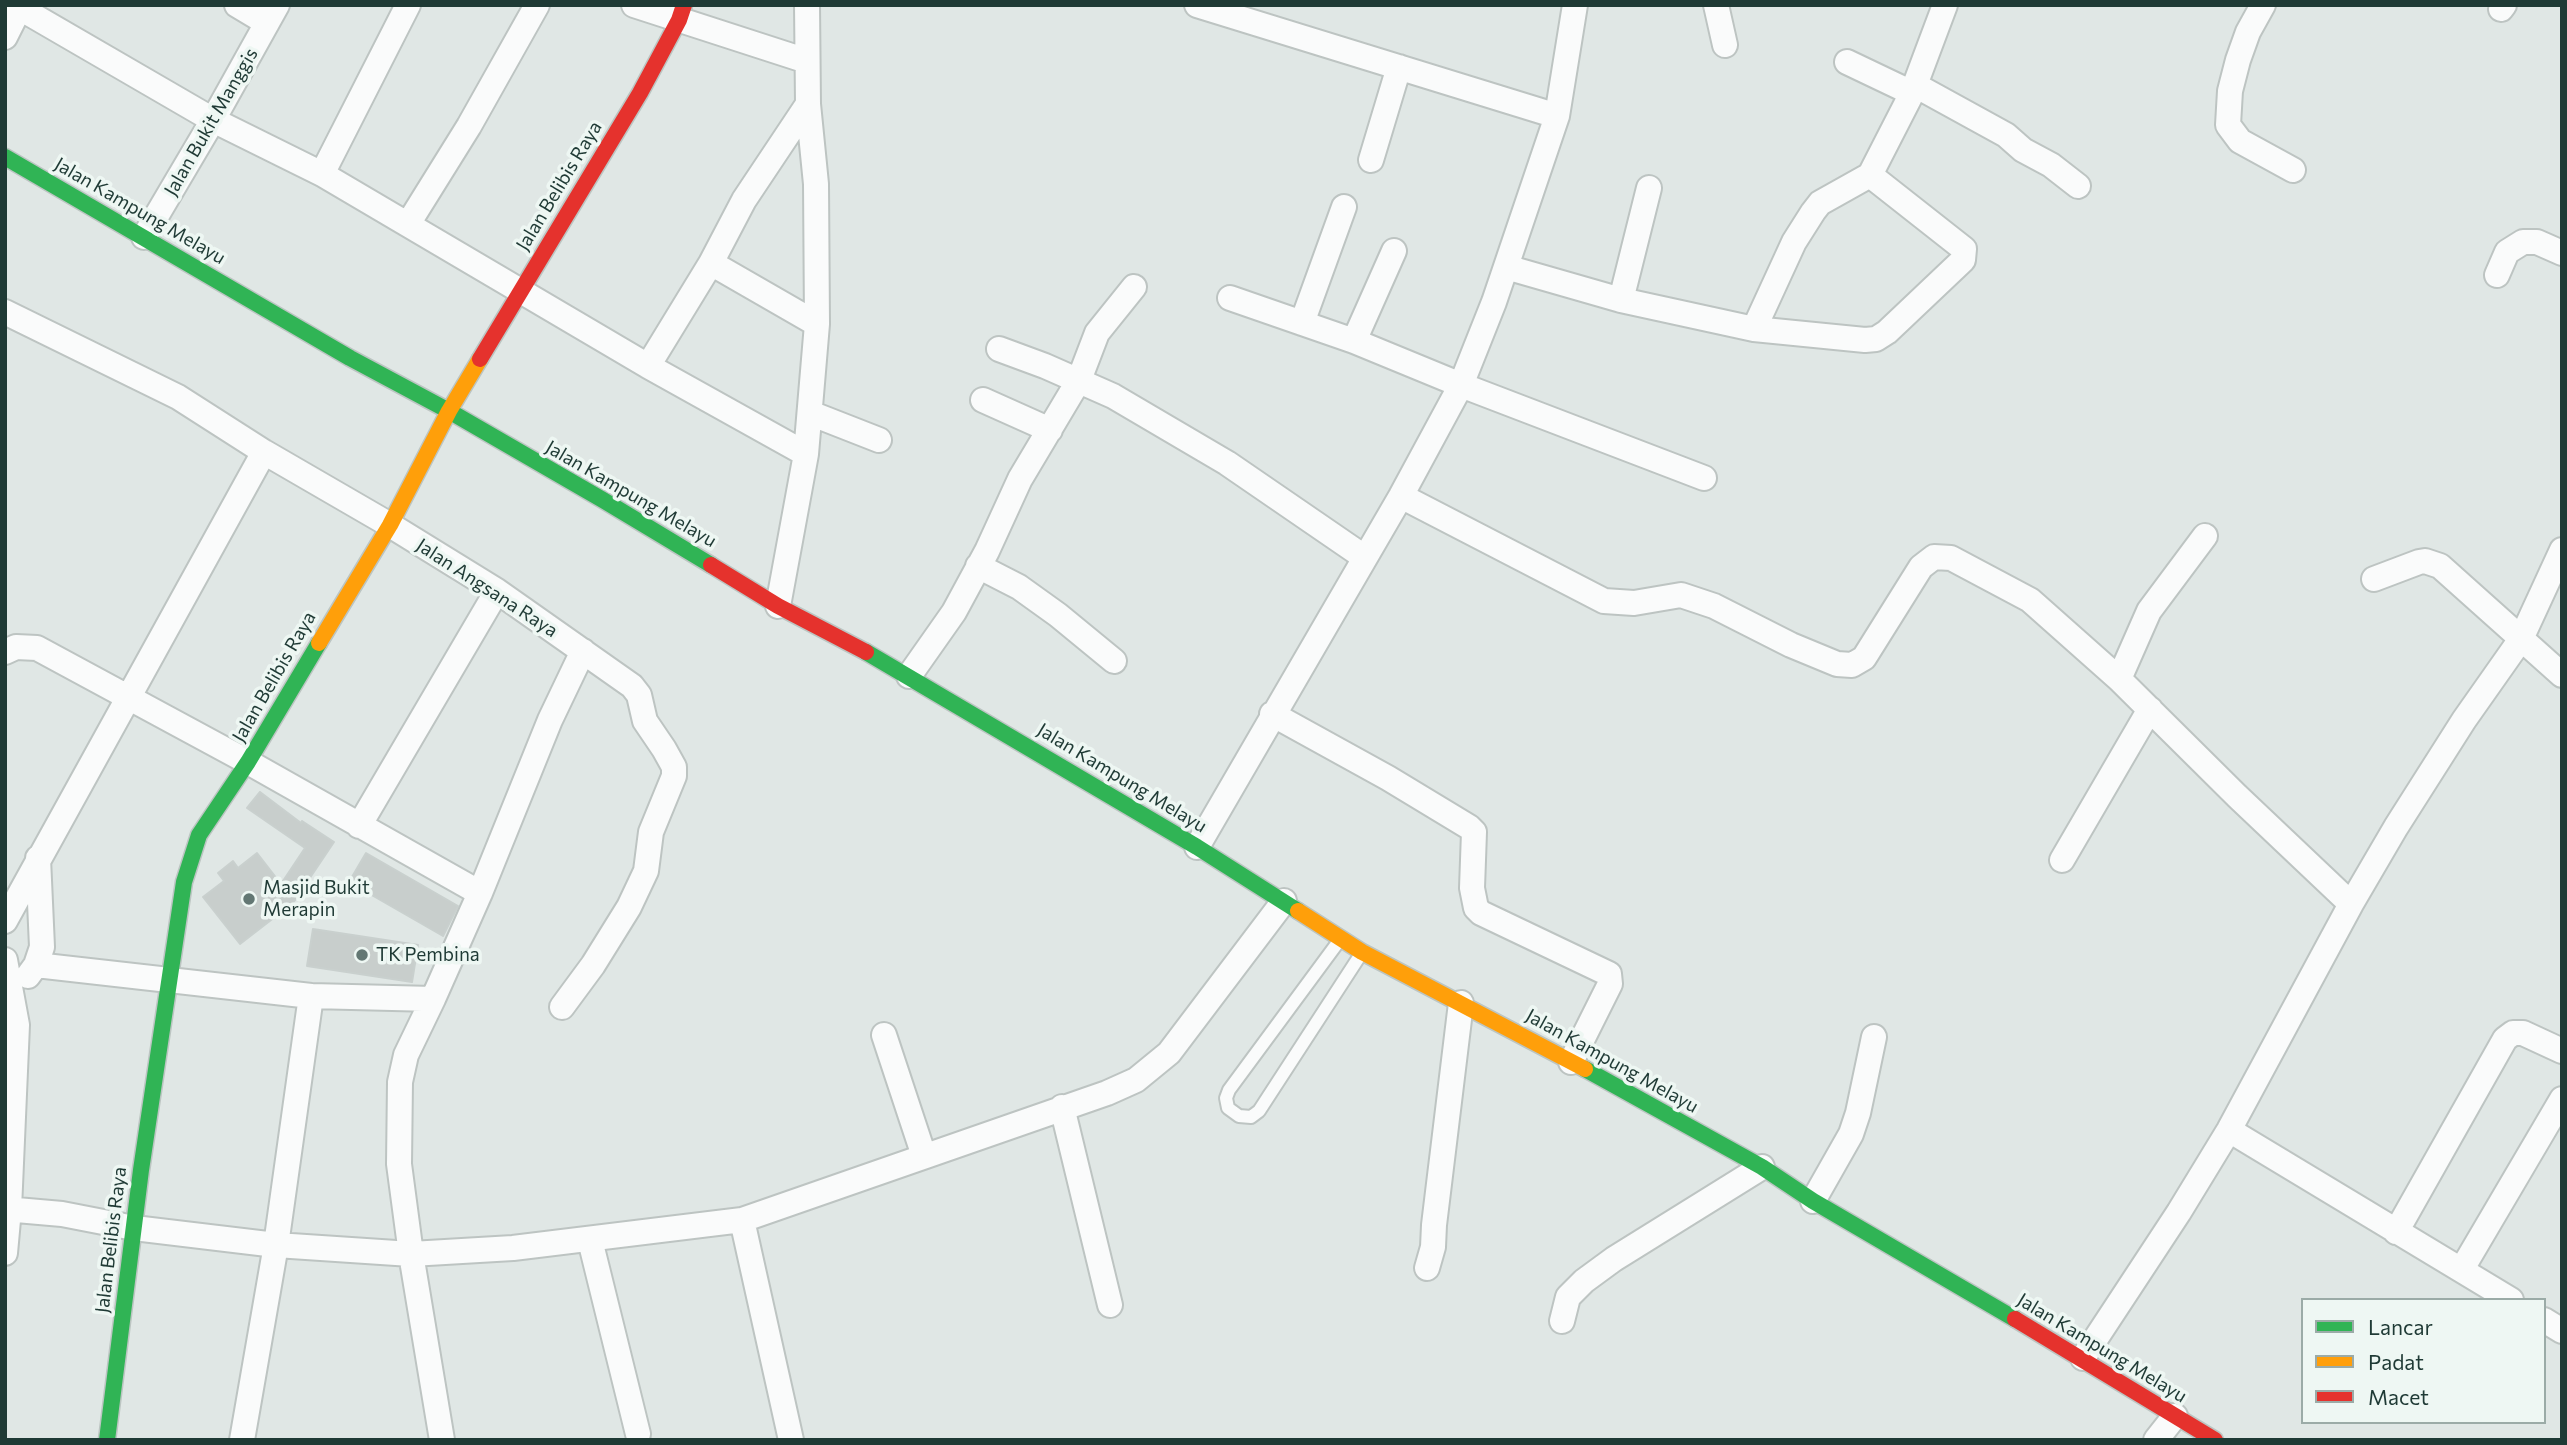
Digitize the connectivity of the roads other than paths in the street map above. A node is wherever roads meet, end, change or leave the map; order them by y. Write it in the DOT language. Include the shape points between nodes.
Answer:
graph roads {
  1 [pos="237,5"];
  2 [pos="408,5"];
  3 [pos="537,5"];
  4 [pos="634,5"];
  5 [pos="807,5"];
  6 [pos="1197,5"];
  7 [pos="1262,5"];
  8 [pos="1576,5"];
  9 [pos="1716,5"];
  10 [pos="1945,5"];
  11 [pos="2263,5"];
  12 [pos="20,7"];
  13 [pos="681,12"];
  14 [pos="272,14"];
  15 [pos="1236,17"];
  16 [pos="5,37"];
  17 [pos="1725,45"];
  18 [pos="807,61"];
  19 [pos="1847,62"];
  20 [pos="1399,67"];
  21 [pos="1914,89"];
  22 [pos="808,104"];
  23 [pos="1557,116"];
  24 [pos="213,120"];
  25 [pos="5,157"];
  26 [pos="1371,160"];
  27 [pos="2293,170"];
  28 [pos="321,174"];
  29 [pos="1870,175"];
  30 [pos="2078,186"];
  31 [pos="1649,188"];
  32 [pos="1344,207"];
  33 [pos="408,224"];
  34 [pos="144,237"];
  35 [pos="1394,251"];
  36 [pos="2562,253"];
  37 [pos="711,262"];
  38 [pos="1506,267"];
  39 [pos="2497,275"];
  40 [pos="1134,287"];
  41 [pos="521,291"];
  42 [pos="1230,298"];
  43 [pos="1621,300"];
  44 [pos="5,312"];
  45 [pos="1302,323"];
  46 [pos="817,324"];
  47 [pos="1754,329"];
  48 [pos="1354,341"];
  49 [pos="999,349"];
  50 [pos="648,366"];
  51 [pos="1079,380"];
  52 [pos="1461,385"];
  53 [pos="983,400"];
  54 [pos="449,411"];
  55 [pos="810,413"];
  56 [pos="1049,430"];
  57 [pos="878,440"];
  58 [pos="264,452"];
  59 [pos="806,454"];
  60 [pos="1704,478"];
  61 [pos="1401,496"];
  62 [pos="390,525"];
  63 [pos="2205,537"];
  64 [pos="2562,550"];
  65 [pos="1364,557"];
  66 [pos="978,566"];
  67 [pos="2374,579"];
  68 [pos="497,591"];
  69 [pos="778,606"];
  70 [pos="2521,639"];
  71 [pos="583,651"];
  72 [pos="5,652"];
  73 [pos="1114,661"];
  74 [pos="2562,675"];
  75 [pos="909,676"];
  76 [pos="2119,679"];
  77 [pos="127,697"];
  78 [pos="2150,709"];
  79 [pos="1272,714"];
  80 [pos="248,762"];
  81 [pos="359,825"];
  82 [pos="1197,846"];
  83 [pos="38,858"];
  84 [pos="2062,860"];
  85 [pos="480,893"];
  86 [pos="1284,901"];
  87 [pos="2351,904"];
  88 [pos="5,921"];
  89 [pos="1341,938"];
  90 [pos="1362,952"];
  91 [pos="5,960"];
  92 [pos="36,965"];
  93 [pos="171,981"];
  94 [pos="13,995"];
  95 [pos="312,996"];
  96 [pos="433,999"];
  97 [pos="1461,1003"];
  98 [pos="562,1007"];
  99 [pos="884,1035"];
  100 [pos="1874,1037"];
  101 [pos="2562,1051"];
  102 [pos="1571,1062"];
  103 [pos="2562,1099"];
  104 [pos="1062,1107"];
  105 [pos="2229,1130"];
  106 [pos="924,1156"];
  107 [pos="1762,1167"];
  108 [pos="1814,1201"];
  109 [pos="7,1209"];
  110 [pos="742,1220"];
  111 [pos="134,1228"];
  112 [pos="2396,1232"];
  113 [pos="590,1240"];
  114 [pos="276,1245"];
  115 [pos="5,1253"];
  116 [pos="411,1254"];
  117 [pos="1427,1268"];
  118 [pos="2462,1269"];
  119 [pos="2508,1298"];
  120 [pos="1110,1305"];
  121 [pos="1562,1321"];
  122 [pos="2546,1321"];
  123 [pos="2562,1331"];
  124 [pos="2083,1359"];
  125 [pos="2175,1416"];
  126 [pos="638,1434"];
  127 [pos="107,1440"];
  128 [pos="242,1440"];
  129 [pos="442,1440"];
  130 [pos="791,1440"];
  131 [pos="2156,1440"];
  132 [pos="2214,1440"];
  1 -- 14 [label="street"];
  2 -- 28 [label="street"];
  3 -- 33 [label="street"];
  4 -- 13 [label="street"];
  5 -- 18 [label="street"];
  6 -- 15 [label="street"];
  7 -- 15 [label="street"];
  8 -- 23 [label="street"];
  9 -- 17 [label="street"];
  10 -- 21 [label="street"];
  11 -- 27 [label="street" via="2235,70 2228,125 2240,141"];
  12 -- 16 [label="street"];
  12 -- 24 [label="street"];
  13 -- 18 [label="street"];
  13 -- 41 [label="main road, Jalan Belibis Raya" via="640,93"];
  14 -- 24 [label="street, Jalan Bukit Manggis"];
  15 -- 20 [label="street"];
  18 -- 22 [label="street"];
  19 -- 21 [label="street"];
  20 -- 23 [label="street"];
  20 -- 26 [label="street"];
  21 -- 29 [label="street"];
  21 -- 30 [label="street" via="2006,135"];
  22 -- 37 [label="street" via="744,200"];
  22 -- 46 [label="street" via="816,184"];
  23 -- 38 [label="street"];
  24 -- 28 [label="street"];
  24 -- 34 [label="street, Jalan Bukit Manggis"];
  25 -- 34 [label="main road, Jalan Kampung Melayu"];
  28 -- 33 [label="street"];
  29 -- 47 [label="street" via="1820,203 1813,212"];
  29 -- 47 [label="street" via="1964,249 1963,260 1876,339"];
  31 -- 43 [label="street"];
  32 -- 45 [label="street"];
  33 -- 41 [label="street"];
  34 -- 54 [label="main road, Jalan Kampung Melayu"];
  35 -- 48 [label="street"];
  36 -- 39 [label="street" via="2537,242 2523,242 2507,253"];
  37 -- 46 [label="street"];
  37 -- 50 [label="street"];
  38 -- 43 [label="street"];
  38 -- 52 [label="street"];
  40 -- 51 [label="street" via="1097,333"];
  41 -- 50 [label="street"];
  41 -- 54 [label="main road, Jalan Belibis Raya"];
  42 -- 45 [label="street"];
  43 -- 47 [label="street"];
  44 -- 58 [label="street, Jalan Angsana Raya" via="178,397"];
  45 -- 48 [label="street"];
  46 -- 55 [label="street"];
  48 -- 52 [label="street"];
  49 -- 51 [label="street"];
  50 -- 59 [label="street"];
  51 -- 56 [label="street"];
  51 -- 65 [label="street" via="1227,463"];
  52 -- 60 [label="street"];
  52 -- 61 [label="street"];
  53 -- 56 [label="street"];
  54 -- 62 [label="main road, Jalan Belibis Raya"];
  54 -- 69 [label="main road, Jalan Kampung Melayu"];
  55 -- 57 [label="street"];
  55 -- 59 [label="street"];
  56 -- 66 [label="street"];
  58 -- 62 [label="street, Jalan Angsana Raya"];
  58 -- 77 [label="street"];
  59 -- 69 [label="street"];
  61 -- 65 [label="street"];
  61 -- 76 [label="street" via="1604,601 1634,603 1681,595 1837,664 1852,665 1864,658 1921,567 1934,557 1951,558 2030,600"];
  62 -- 68 [label="street, Jalan Angsana Raya"];
  62 -- 80 [label="main road, Jalan Belibis Raya"];
  63 -- 76 [label="street" via="2150,611"];
  64 -- 70 [label="street"];
  65 -- 79 [label="street"];
  66 -- 73 [label="street" via="1028,594"];
  66 -- 75 [label="street" via="954,612"];
  67 -- 70 [label="street" via="2419,562 2432,562"];
  68 -- 71 [label="street, Jalan Angsana Raya"];
  68 -- 81 [label="street"];
  69 -- 75 [label="main road, Jalan Kampung Melayu"];
  70 -- 74 [label="street"];
  70 -- 87 [label="street" via="2464,720"];
  71 -- 85 [label="street" via="530,766"];
  71 -- 98 [label="street, Jalan Angsana Raya" via="639,695 645,721 674,767 674,776 652,832 646,871 629,907"];
  72 -- 77 [label="street" via="16,647 37,648"];
  75 -- 82 [label="main road, Jalan Kampung Melayu"];
  76 -- 78 [label="street"];
  77 -- 80 [label="street"];
  77 -- 83 [label="street"];
  78 -- 84 [label="street"];
  78 -- 87 [label="street"];
  79 -- 82 [label="street"];
  79 -- 102 [label="street" via="1469,827 1475,832 1472,888 1476,908 1609,974 1610,984"];
  80 -- 81 [label="street"];
  80 -- 93 [label="main road, Jalan Belibis Raya" via="199,835 184,882"];
  81 -- 85 [label="street"];
  82 -- 86 [label="main road, Jalan Kampung Melayu"];
  83 -- 88 [label="street"];
  83 -- 92 [label="street" via="42,947"];
  85 -- 96 [label="street"];
  86 -- 89 [label="main road, Jalan Kampung Melayu"];
  86 -- 104 [label="street" via="1169,1053 1136,1080"];
  87 -- 105 [label="street"];
  89 -- 90 [label="main road, Jalan Kampung Melayu"];
  89 -- 90 [label="lane" via="1229,1090 1228,1108 1240,1116 1251,1117 1259,1111"];
  90 -- 97 [label="main road, Jalan Kampung Melayu"];
  91 -- 94 [label="street"];
  92 -- 93 [label="street"];
  92 -- 94 [label="street"];
  93 -- 95 [label="street"];
  93 -- 111 [label="main road, Jalan Belibis Raya"];
  94 -- 109 [label="street" via="17,1026"];
  95 -- 96 [label="street"];
  95 -- 114 [label="street"];
  96 -- 116 [label="street" via="406,1055 400,1082 399,1164"];
  97 -- 102 [label="main road, Jalan Kampung Melayu"];
  97 -- 117 [label="street"];
  99 -- 106 [label="street"];
  100 -- 108 [label="street" via="1851,1134"];
  101 -- 112 [label="street" via="2523,1033 2505,1039"];
  102 -- 107 [label="main road, Jalan Kampung Melayu"];
  103 -- 118 [label="street"];
  104 -- 106 [label="street"];
  104 -- 120 [label="street"];
  105 -- 112 [label="street"];
  105 -- 124 [label="street"];
  106 -- 110 [label="street"];
  107 -- 108 [label="main road, Jalan Kampung Melayu"];
  107 -- 121 [label="street" via="1584,1281 1568,1297"];
  108 -- 124 [label="main road, Jalan Kampung Melayu"];
  109 -- 111 [label="street"];
  109 -- 115 [label="street"];
  110 -- 113 [label="street"];
  110 -- 130 [label="street"];
  111 -- 114 [label="street"];
  111 -- 127 [label="main road, Jalan Belibis Raya"];
  112 -- 118 [label="street"];
  113 -- 116 [label="street"];
  113 -- 126 [label="street"];
  114 -- 116 [label="street"];
  114 -- 128 [label="street"];
  116 -- 129 [label="street"];
  118 -- 119 [label="street"];
  122 -- 123 [label="street"];
  124 -- 125 [label="main road, Jalan Kampung Melayu"];
  125 -- 131 [label="street"];
  125 -- 132 [label="main road, Jalan Kampung Melayu"];
}
